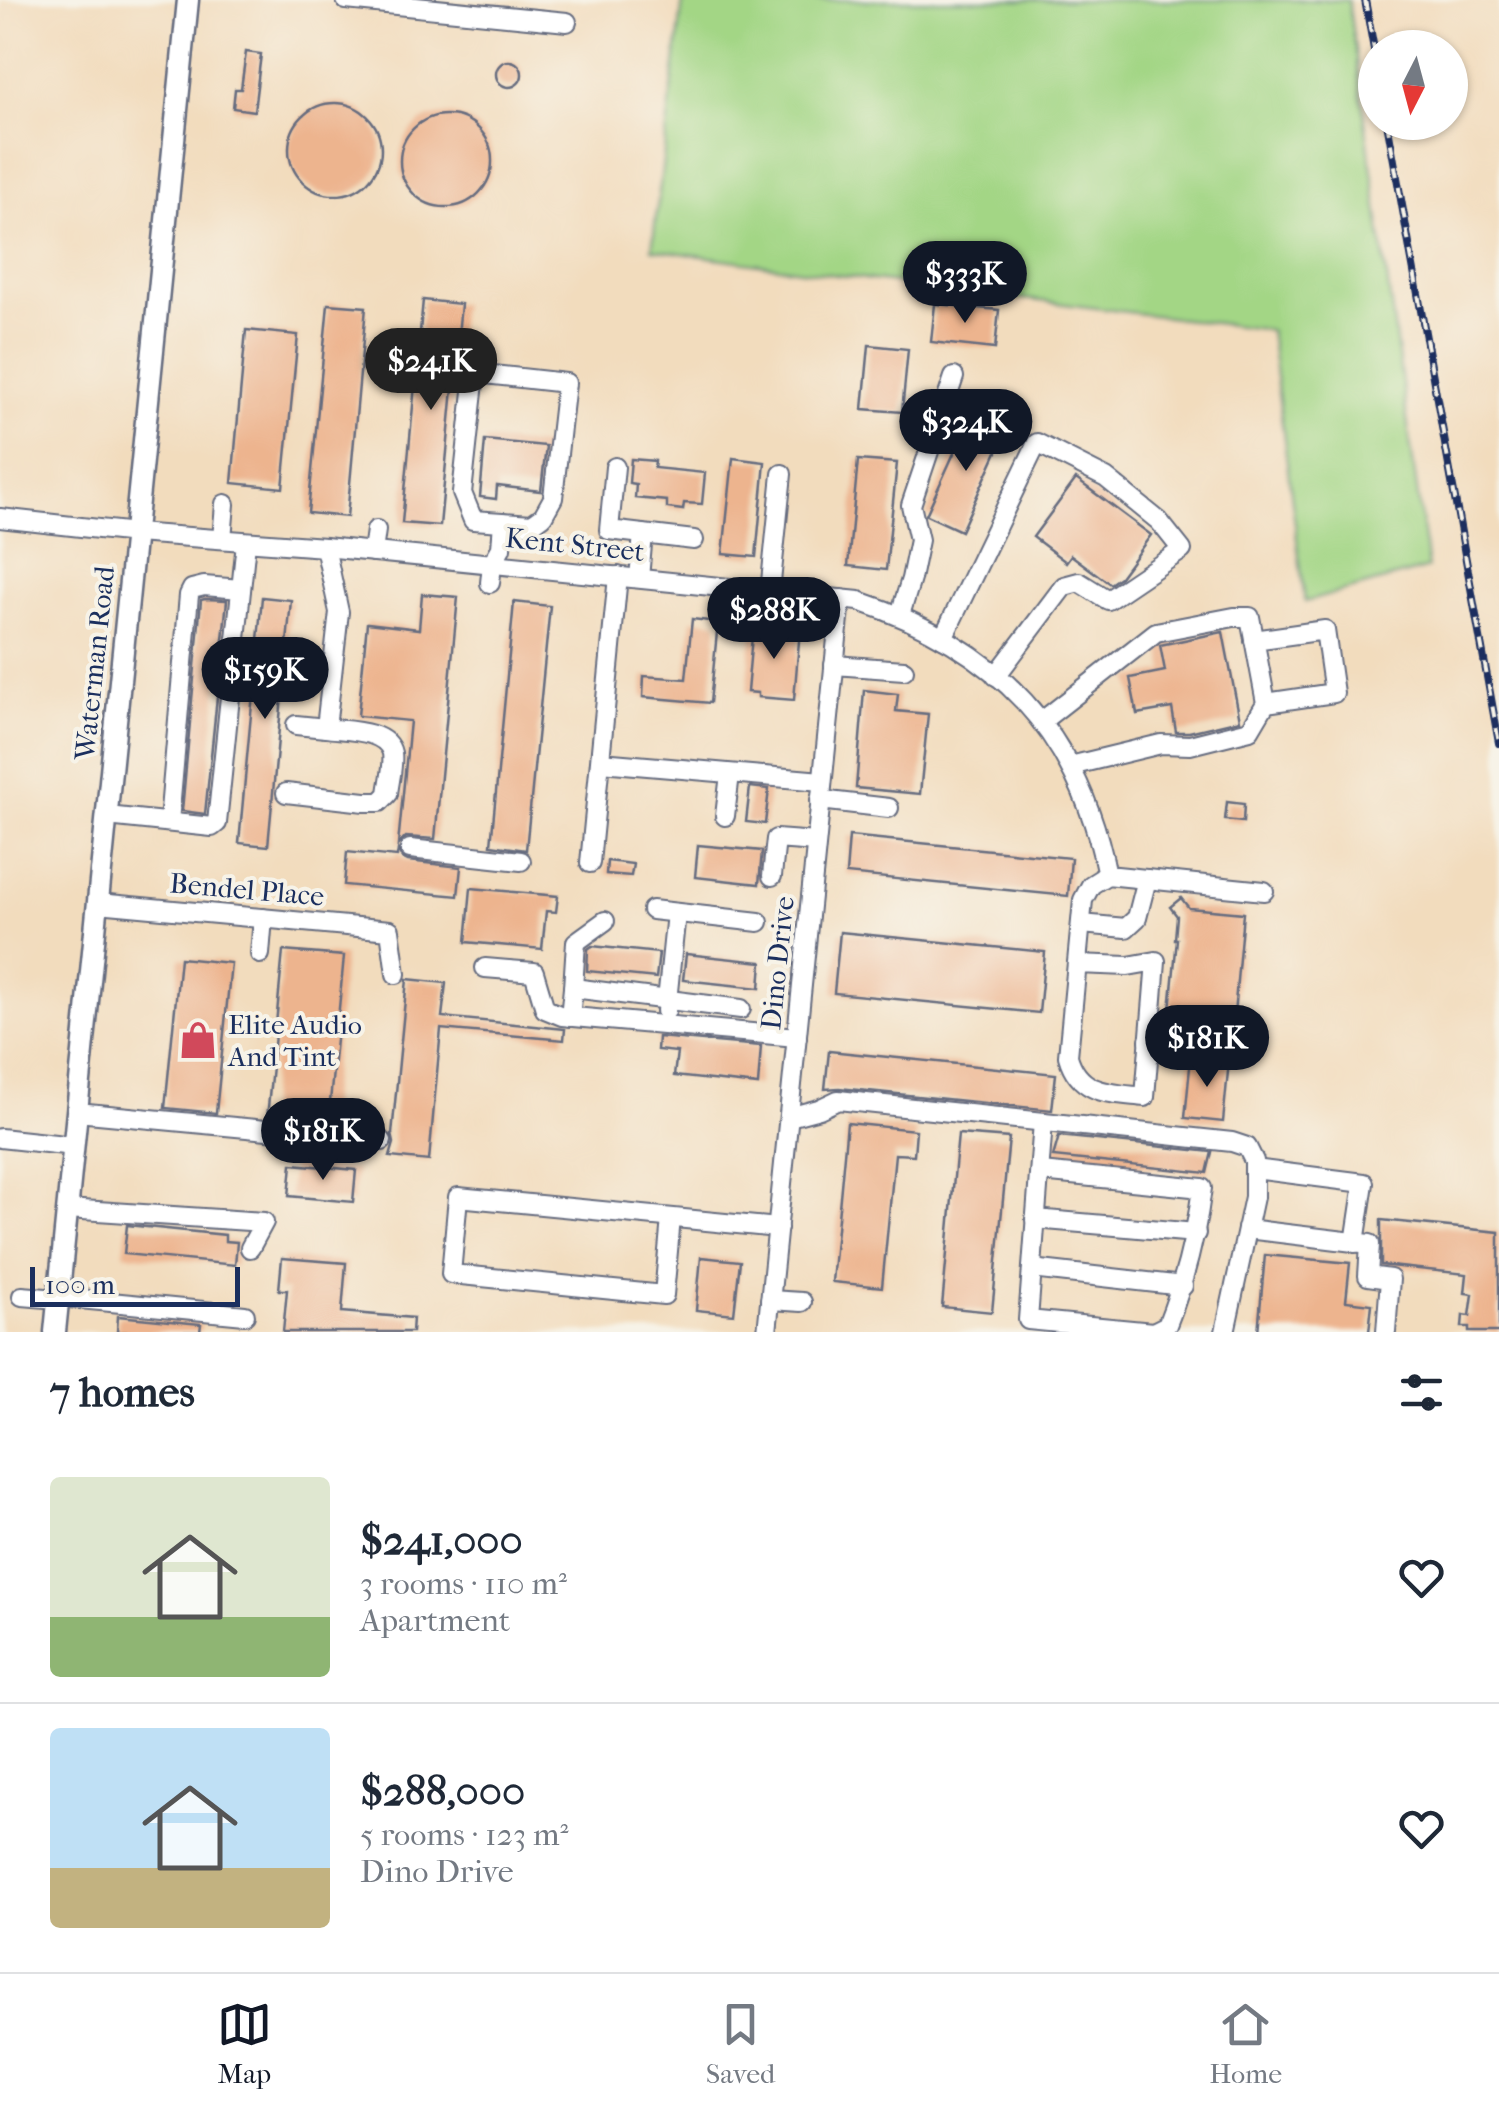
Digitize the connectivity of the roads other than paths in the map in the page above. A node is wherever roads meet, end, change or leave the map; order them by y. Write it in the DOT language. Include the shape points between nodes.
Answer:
graph roads {
  1 [pos="188,0"];
  2 [pos="346,0"];
  3 [pos="507,8"];
  4 [pos="567,22"];
  5 [pos="954,377"];
  6 [pos="615,467"];
  7 [pos="782,474"];
  8 [pos="226,504"];
  9 [pos="0,518"];
  10 [pos="503,522"];
  11 [pos="376,530"];
  12 [pos="135,533"];
  13 [pos="643,534"];
  14 [pos="222,539"];
  15 [pos="694,540"];
  16 [pos="246,542"];
  17 [pos="325,547"];
  18 [pos="373,552"];
  19 [pos="491,573"];
  20 [pos="618,576"];
  21 [pos="639,578"];
  22 [pos="241,590"];
  23 [pos="770,592"];
  24 [pos="841,599"];
  25 [pos="900,615"];
  26 [pos="943,638"];
  27 [pos="1254,640"];
  28 [pos="834,665"];
  29 [pos="904,670"];
  30 [pos="996,676"];
  31 [pos="1266,703"];
  32 [pos="1042,721"];
  33 [pos="296,725"];
  34 [pos="326,728"];
  35 [pos="601,762"];
  36 [pos="1070,766"];
  37 [pos="730,774"];
  38 [pos="821,791"];
  39 [pos="286,793"];
  40 [pos="890,808"];
  41 [pos="106,816"];
  42 [pos="725,816"];
  43 [pos="169,822"];
  44 [pos="816,842"];
  45 [pos="410,849"];
  46 [pos="521,860"];
  47 [pos="590,863"];
  48 [pos="772,876"];
  49 [pos="1107,876"];
  50 [pos="1147,880"];
  51 [pos="1264,892"];
  52 [pos="98,903"];
  53 [pos="652,910"];
  54 [pos="676,912"];
  55 [pos="263,918"];
  56 [pos="605,921"];
  57 [pos="760,922"];
  58 [pos="1081,924"];
  59 [pos="260,954"];
  60 [pos="1077,964"];
  61 [pos="485,968"];
  62 [pos="396,974"];
  63 [pos="573,988"];
  64 [pos="612,993"];
  65 [pos="667,1000"];
  66 [pos="718,1006"];
  67 [pos="741,1009"];
  68 [pos="570,1016"];
  69 [pos="610,1020"];
  70 [pos="664,1026"];
  71 [pos="803,1026"];
  72 [pos="716,1031"];
  73 [pos="1150,1040"];
  74 [pos="1248,1051"];
  75 [pos="77,1112"];
  76 [pos="789,1117"];
  77 [pos="1043,1122"];
  78 [pos="0,1138"];
  79 [pos="382,1141"];
  80 [pos="74,1146"];
  81 [pos="1254,1169"];
  82 [pos="1041,1172"];
  83 [pos="67,1209"];
  84 [pos="671,1218"];
  85 [pos="1035,1218"];
  86 [pos="778,1228"];
  87 [pos="1247,1229"];
  88 [pos="1196,1233"];
  89 [pos="1355,1243"];
  90 [pos="250,1248"];
  91 [pos="1032,1269"];
  92 [pos="1183,1286"];
  93 [pos="22,1296"];
  94 [pos="58,1298"];
  95 [pos="770,1300"];
  96 [pos="802,1302"];
  97 [pos="244,1315"];
  98 [pos="55,1332"];
  99 [pos="767,1332"];
  100 [pos="1153,1332"];
  101 [pos="1225,1332"];
  102 [pos="1386,1332"];
  1 -- 12 [label="main road, Waterman Road"];
  2 -- 3 [label="street"];
  3 -- 4 [label="street"];
  5 -- 25 [label="street" via="912,505 919,540"];
  6 -- 13 [label="street" via="609,530"];
  7 -- 23 [label="street"];
  8 -- 14 [label="street"];
  9 -- 12 [label="street, Kent Street"];
  10 -- 10 [label="street" via="473,520 462,493 475,373 566,383 553,498 532,524"];
  10 -- 19 [label="street"];
  11 -- 18 [label="street"];
  12 -- 14 [label="street, Kent Street"];
  12 -- 41 [label="main road, Waterman Road"];
  13 -- 15 [label="street"];
  13 -- 21 [label="street"];
  14 -- 16 [label="street, Kent Street"];
  16 -- 17 [label="street, Kent Street"];
  16 -- 22 [label="street"];
  17 -- 18 [label="street, Kent Street"];
  17 -- 34 [label="street" via="338,612"];
  18 -- 19 [label="street, Kent Street"];
  19 -- 20 [label="street, Kent Street"];
  20 -- 21 [label="street, Kent Street"];
  20 -- 35 [label="street"];
  21 -- 23 [label="street, Kent Street"];
  22 -- 43 [label="street" via="204,586 189,595"];
  22 -- 43 [label="street" via="217,823"];
  23 -- 24 [label="street, Kent Street"];
  24 -- 25 [label="street, Kent Street"];
  24 -- 28 [label="street, Dino Drive"];
  25 -- 26 [label="street, Kent Street"];
  26 -- 30 [label="street, Kent Street"];
  26 -- 30 [label="street" via="1038,443 1106,478 1159,521 1182,550 1108,600 1079,582 1064,586"];
  27 -- 31 [label="street"];
  27 -- 31 [label="street" via="1325,630 1334,693"];
  27 -- 32 [label="street" via="1250,617 1156,632"];
  28 -- 29 [label="street"];
  28 -- 38 [label="street, Dino Drive"];
  30 -- 32 [label="street, Kent Street"];
  31 -- 36 [label="street" via="1250,730"];
  32 -- 36 [label="street, Kent Street"];
  33 -- 34 [label="street"];
  34 -- 39 [label="street" via="386,743 392,753 388,794 365,802"];
  35 -- 37 [label="street"];
  35 -- 47 [label="street"];
  36 -- 49 [label="street, Kent Street"];
  37 -- 38 [label="street"];
  37 -- 42 [label="street"];
  38 -- 40 [label="street"];
  38 -- 44 [label="street, Dino Drive"];
  41 -- 43 [label="street"];
  41 -- 52 [label="main road, Waterman Road"];
  44 -- 48 [label="street" via="776,839"];
  44 -- 71 [label="street, Dino Drive" via="818,901"];
  45 -- 46 [label="street"];
  49 -- 50 [label="street"];
  49 -- 58 [label="street" via="1083,900"];
  50 -- 51 [label="street"];
  50 -- 58 [label="street" via="1137,918 1126,928"];
  52 -- 55 [label="street, Bendel Place"];
  52 -- 75 [label="main road, Waterman Road"];
  53 -- 54 [label="street"];
  54 -- 57 [label="street"];
  54 -- 65 [label="street"];
  55 -- 59 [label="street"];
  55 -- 62 [label="street, Bendel Place" via="390,930"];
  56 -- 63 [label="street" via="576,942"];
  58 -- 60 [label="street"];
  60 -- 73 [label="street" via="1156,961"];
  60 -- 73 [label="street" via="1072,1071 1096,1091 1145,1097"];
  61 -- 68 [label="street" via="534,972 545,1009"];
  63 -- 64 [label="street"];
  63 -- 68 [label="street"];
  64 -- 65 [label="street"];
  64 -- 69 [label="street"];
  65 -- 66 [label="street"];
  65 -- 70 [label="street"];
  66 -- 67 [label="street"];
  66 -- 72 [label="street"];
  68 -- 69 [label="street"];
  69 -- 70 [label="street"];
  70 -- 72 [label="street"];
  71 -- 72 [label="street"];
  71 -- 76 [label="street, Dino Drive"];
  73 -- 74 [label="street"];
  75 -- 79 [label="street"];
  75 -- 80 [label="main road, Waterman Road"];
  76 -- 77 [label="street" via="838,1100"];
  76 -- 86 [label="street, Dino Drive"];
  77 -- 81 [label="street" via="1232,1142 1246,1147"];
  77 -- 82 [label="street"];
  78 -- 80 [label="street"];
  80 -- 83 [label="main road, Waterman Road"];
  81 -- 87 [label="street"];
  81 -- 89 [label="street" via="1364,1183"];
  82 -- 85 [label="street"];
  82 -- 88 [label="street" via="1202,1188"];
  83 -- 90 [label="street" via="264,1222"];
  83 -- 94 [label="main road, Waterman Road"];
  84 -- 84 [label="street" via="458,1197 451,1274 664,1295"];
  84 -- 86 [label="street"];
  85 -- 88 [label="street"];
  85 -- 91 [label="street"];
  86 -- 95 [label="street, Dino Drive"];
  87 -- 89 [label="street"];
  87 -- 101 [label="street"];
  88 -- 92 [label="street"];
  89 -- 102 [label="street" via="1370,1244 1368,1276 1390,1279"];
  91 -- 92 [label="street"];
  91 -- 100 [label="street" via="1028,1320"];
  92 -- 100 [label="street" via="1167,1325"];
  93 -- 94 [label="street"];
  94 -- 97 [label="street"];
  94 -- 98 [label="main road, Waterman Road"];
  95 -- 96 [label="street"];
  95 -- 99 [label="street, Dino Drive"];
}
